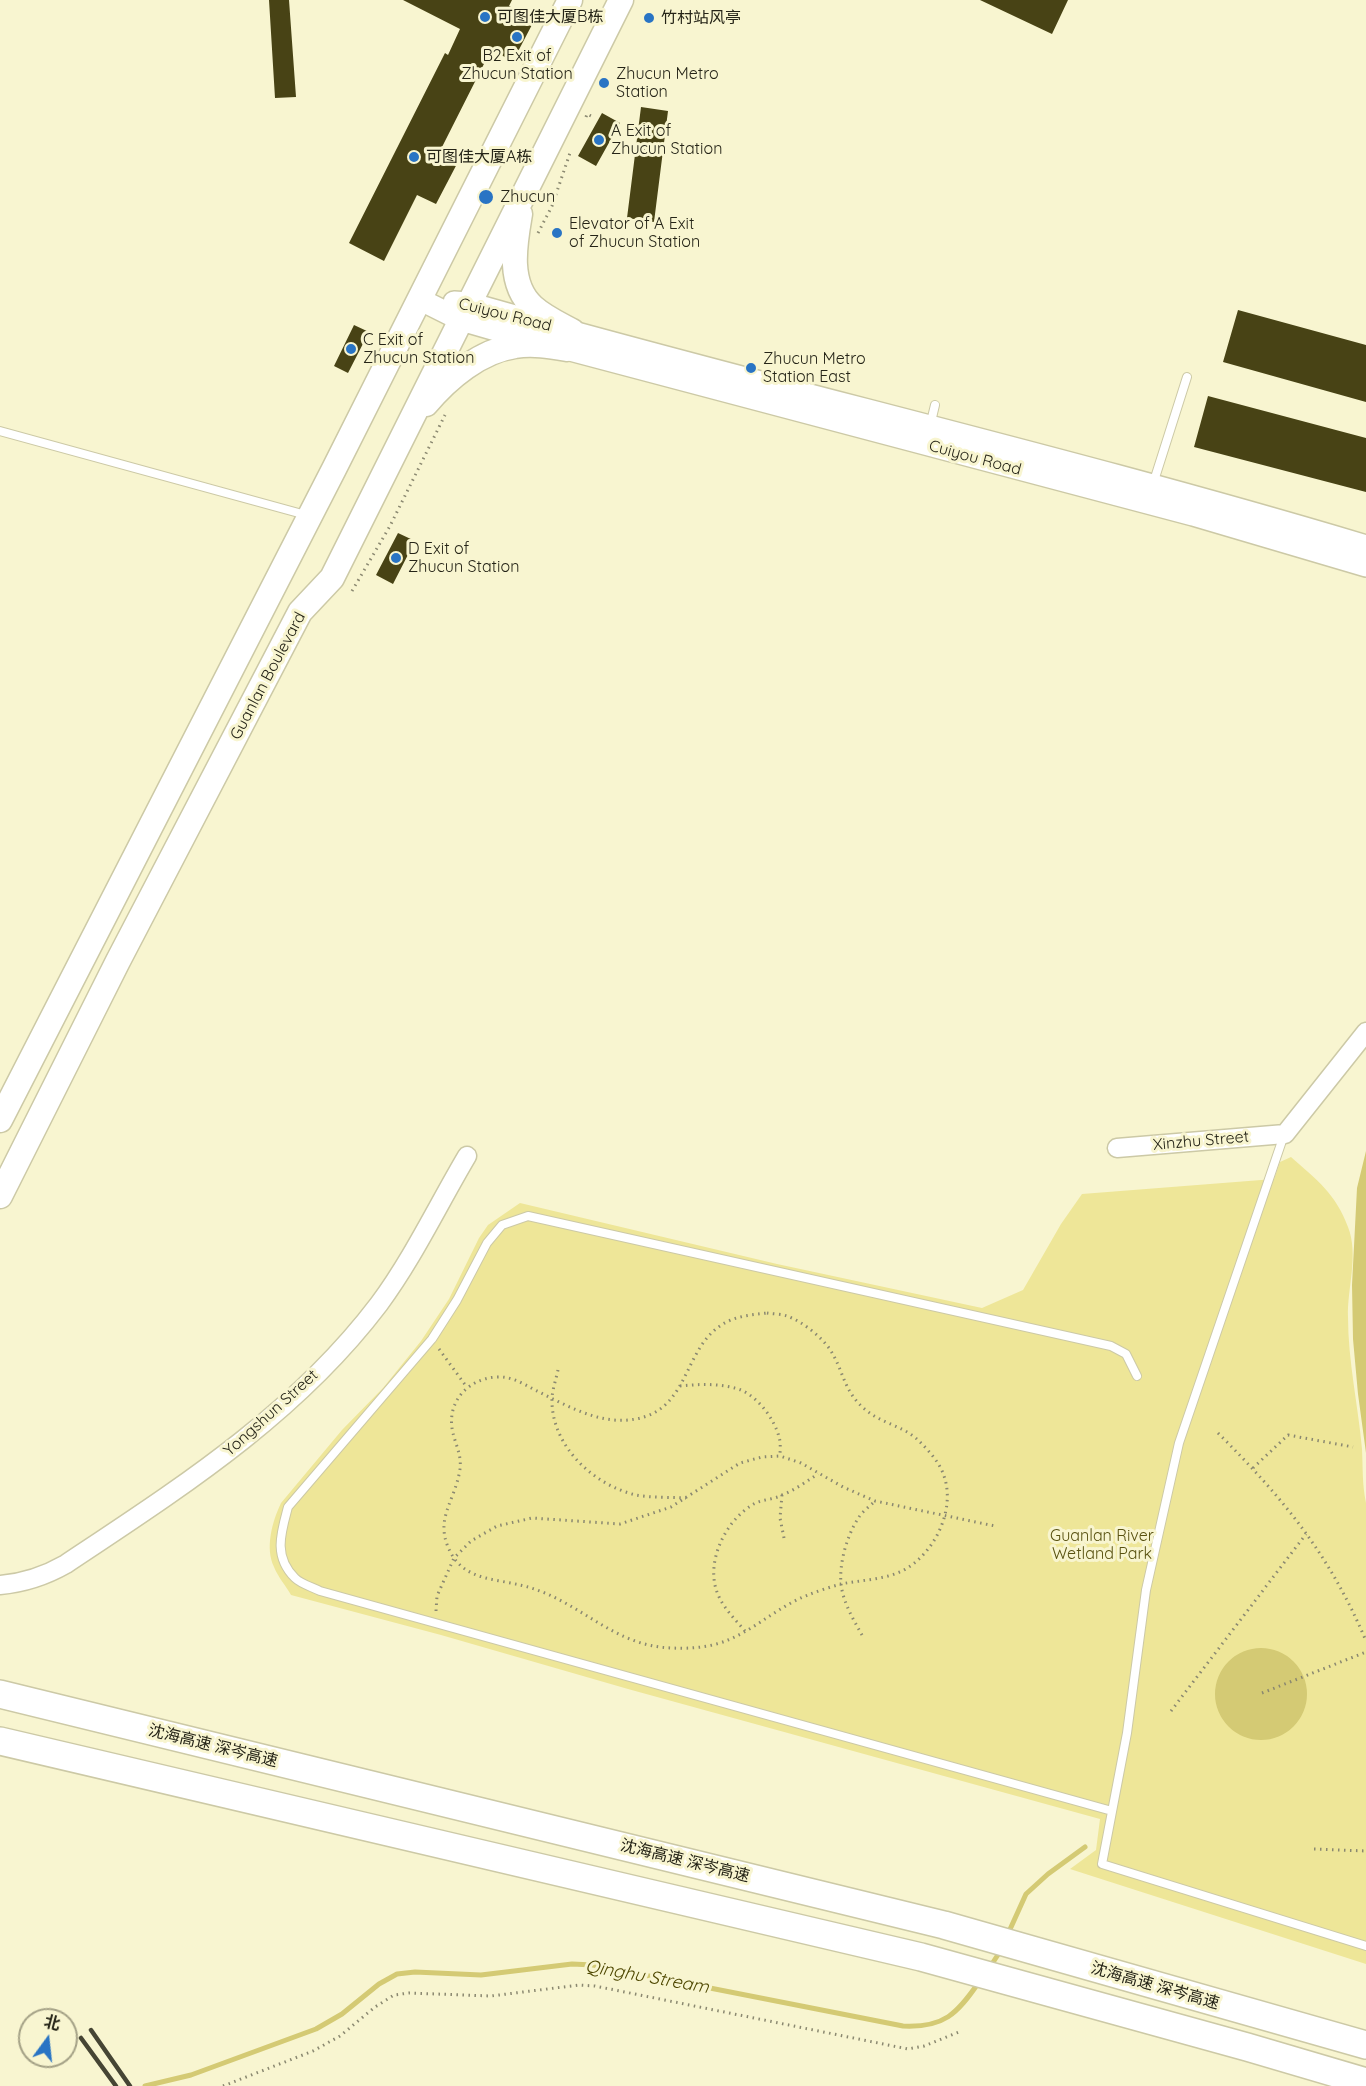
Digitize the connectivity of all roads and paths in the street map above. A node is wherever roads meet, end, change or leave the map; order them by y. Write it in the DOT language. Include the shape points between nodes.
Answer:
graph roads {
  1 [pos="570,0"];
  2 [pos="621,0"];
  3 [pos="593,117"];
  4 [pos="583,124"];
  5 [pos="573,143"];
  6 [pos="529,182"];
  7 [pos="538,234"];
  8 [pos="419,299"];
  9 [pos="465,311"];
  10 [pos="569,340"];
  11 [pos="1187,377"];
  12 [pos="935,405"];
  13 [pos="450,406"];
  14 [pos="0,431"];
  15 [pos="405,432"];
  16 [pos="927,436"];
  17 [pos="1153,485"];
  18 [pos="310,516"];
  19 [pos="1366,546"];
  20 [pos="1366,566"];
  21 [pos="352,591"];
  22 [pos="1366,1032"];
  23 [pos="0,1120"];
  24 [pos="1285,1134"];
  25 [pos="1117,1148"];
  26 [pos="467,1156"];
  27 [pos="0,1196"];
  28 [pos="432,1339"];
  29 [pos="558,1370"];
  30 [pos="1137,1376"];
  31 [pos="466,1386"];
  32 [pos="680,1386"];
  33 [pos="552,1398"];
  34 [pos="1218,1433"];
  35 [pos="1353,1447"];
  36 [pos="780,1456"];
  37 [pos="1253,1468"];
  38 [pos="819,1473"];
  39 [pos="782,1495"];
  40 [pos="688,1498"];
  41 [pos="875,1501"];
  42 [pos="945,1515"];
  43 [pos="995,1526"];
  44 [pos="1307,1534"];
  45 [pos="784,1538"];
  46 [pos="454,1558"];
  47 [pos="841,1584"];
  48 [pos="0,1585"];
  49 [pos="435,1621"];
  50 [pos="744,1631"];
  51 [pos="862,1635"];
  52 [pos="1366,1641"];
  53 [pos="1366,1652"];
  54 [pos="1262,1693"];
  55 [pos="0,1694"];
  56 [pos="1171,1711"];
  57 [pos="0,1741"];
  58 [pos="1112,1811"];
  59 [pos="1314,1850"];
  60 [pos="1366,1851"];
  61 [pos="1366,1946"];
  62 [pos="959,2032"];
  63 [pos="1366,2045"];
  64 [pos="1366,2082"];
  65 [pos="223,2086"];
  1 -- 8 [label="main road"];
  2 -- 6 [label="main road, Guanlan Boulevard"];
  3 -- 4 [label="path" via="587,114"];
  5 -- 7 [label="path" via="552,206"];
  6 -- 9 [label="main road, Guanlan Boulevard"];
  6 -- 10 [label="main road" via="517,235 517,279 532,306"];
  8 -- 9 [label="main road, Cuiyou Road"];
  8 -- 18 [label="main road"];
  9 -- 10 [label="main road, Cuiyou Road"];
  9 -- 15 [label="main road, Guanlan Boulevard"];
  10 -- 15 [label="main road" via="548,346 516,345 480,358 442,387"];
  10 -- 16 [label="main road, Cuiyou Road"];
  11 -- 17 [label="lane"];
  12 -- 16 [label="lane"];
  13 -- 21 [label="path" via="390,526"];
  14 -- 18 [label="lane"];
  15 -- 27 [label="main road, Guanlan Boulevard" via="332,578 300,612"];
  16 -- 17 [label="main road, Cuiyou Road"];
  16 -- 20 [label="main road, Cuiyou Road"];
  17 -- 19 [label="main road, Cuiyou Road"];
  18 -- 23 [label="main road"];
  22 -- 24 [label="street"];
  24 -- 25 [label="street, Xinzhu Street"];
  24 -- 58 [label="lane" via="1179,1443 1146,1590"];
  26 -- 48 [label="street, Yongshun Street" via="380,1303 298,1392 195,1478 66,1564 34,1579"];
  28 -- 30 [label="lane" via="487,1243 502,1225 528,1216 1111,1346 1126,1354"];
  28 -- 31 [label="path"];
  28 -- 49 [label="lane" via="288,1507 281,1535 282,1559 296,1579 320,1591"];
  29 -- 33 [label="path"];
  31 -- 33 [label="path" via="495,1377 514,1378"];
  31 -- 46 [label="path" via="456,1400 451,1418 461,1459 443,1520 443,1535"];
  32 -- 33 [label="path" via="670,1402 649,1415 629,1420 608,1421 583,1414"];
  32 -- 36 [label="path" via="727,1386 744,1391 774,1424 780,1439"];
  32 -- 42 [label="path" via="705,1339 722,1325 742,1316 787,1316 831,1350 848,1391 863,1408 916,1438 932,1455 944,1476"];
  33 -- 40 [label="path" via="564,1446 582,1466 611,1487 638,1495"];
  34 -- 37 [label="path"];
  35 -- 37 [label="path" via="1288,1435"];
  36 -- 38 [label="path"];
  36 -- 40 [label="path" via="740,1463"];
  37 -- 44 [label="path"];
  38 -- 39 [label="path"];
  38 -- 41 [label="path"];
  39 -- 45 [label="path" via="780,1518"];
  39 -- 50 [label="path" via="754,1503 737,1515 718,1552 714,1569 716,1588 724,1606"];
  40 -- 46 [label="path" via="620,1524 532,1518 497,1526 471,1541"];
  41 -- 42 [label="path"];
  41 -- 47 [label="path" via="859,1517 849,1539"];
  42 -- 43 [label="path"];
  42 -- 47 [label="path" via="932,1544 902,1571"];
  44 -- 52 [label="path" via="1336,1576"];
  44 -- 56 [label="path"];
  46 -- 49 [label="path" via="438,1596"];
  46 -- 50 [label="path" via="474,1575 544,1591 614,1634 653,1647 701,1647 726,1641"];
  47 -- 50 [label="path" via="789,1602"];
  47 -- 51 [label="path" via="848,1609"];
  49 -- 58 [label="lane"];
  53 -- 54 [label="path"];
  55 -- 63 [label="highway, 沈海高速 深岑高速" via="944,1925"];
  57 -- 64 [label="highway, 沈海高速 深岑高速" via="921,1957"];
  58 -- 61 [label="lane" via="1102,1864"];
  59 -- 60 [label="path"];
  62 -- 65 [label="path" via="908,2049 595,1986 491,1996 409,1993 386,1999 340,2036 313,2051"];
}
